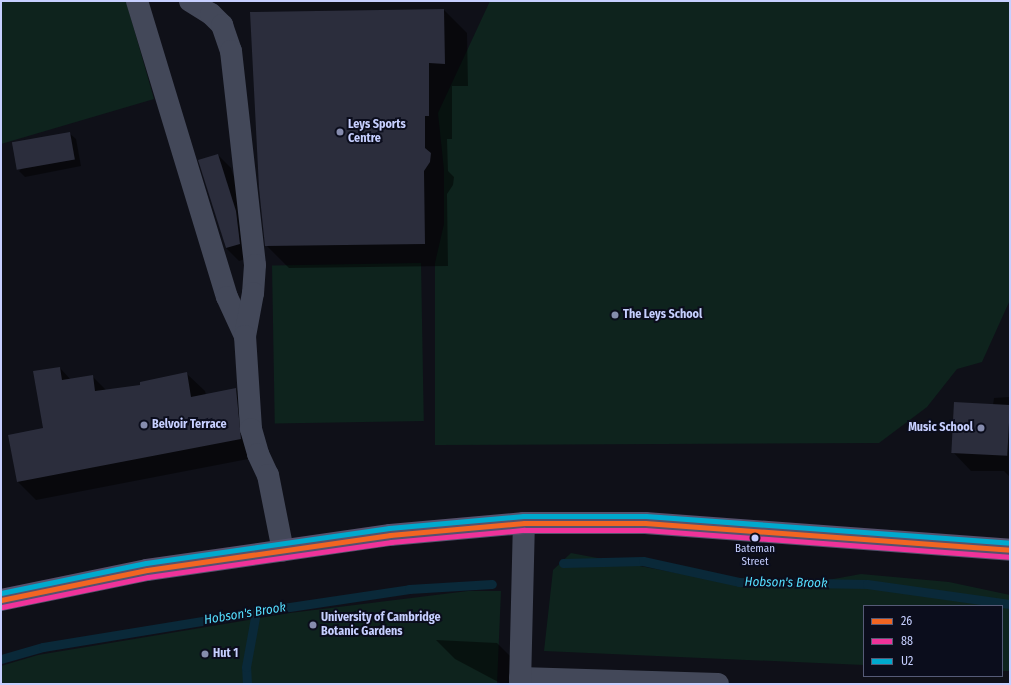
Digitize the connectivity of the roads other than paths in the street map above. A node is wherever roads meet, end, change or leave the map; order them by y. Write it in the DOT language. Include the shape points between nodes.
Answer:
graph roads {
  1 [pos="137,1"];
  2 [pos="190,1"];
  3 [pos="245,336"];
  4 [pos="524,523"];
  5 [pos="1010,550"];
  6 [pos="283,551"];
  7 [pos="1,600"];
  8 [pos="520,681"];
  9 [pos="718,684"];
  1 -- 3 [label="street" via="227,297"];
  2 -- 3 [label="street" via="211,14 222,26 231,51 254,265 253,294"];
  3 -- 6 [label="street" via="251,429 258,454 268,475"];
  4 -- 5 [label="main road" via="645,523"];
  4 -- 6 [label="main road" via="390,535"];
  4 -- 8 [label="street"];
  6 -- 7 [label="main road" via="147,570"];
  8 -- 9 [label="street"];
}
